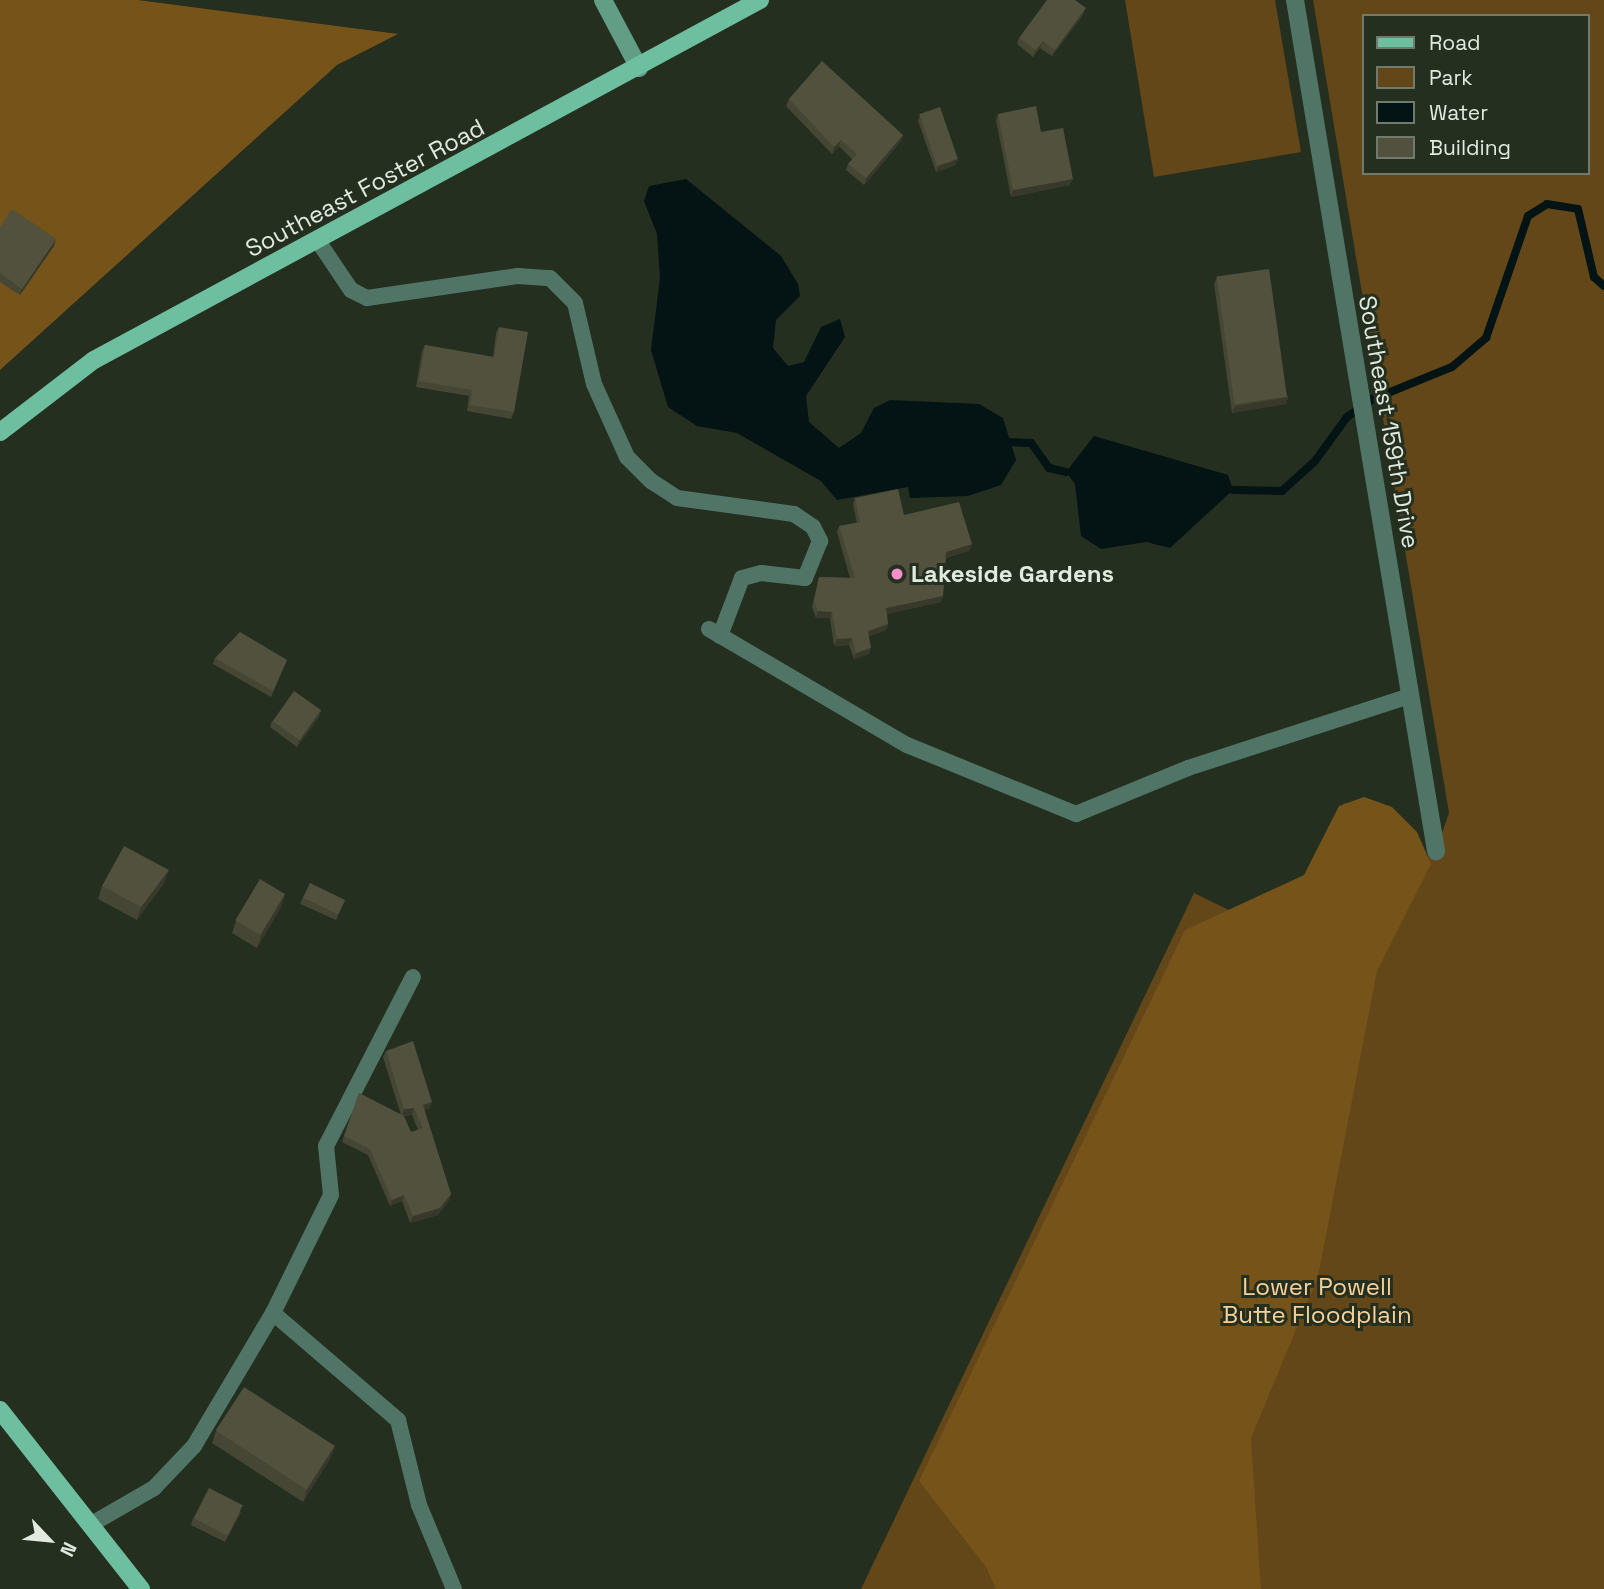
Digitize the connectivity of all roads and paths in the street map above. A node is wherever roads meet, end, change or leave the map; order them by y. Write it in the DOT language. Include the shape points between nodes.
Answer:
graph roads {
  1 [pos="603,0"];
  2 [pos="760,0"];
  3 [pos="1295,0"];
  4 [pos="639,68"];
  5 [pos="318,241"];
  6 [pos="0,432"];
  7 [pos="1410,696"];
  8 [pos="1436,851"];
  9 [pos="413,977"];
  10 [pos="273,1313"];
  11 [pos="0,1410"];
  12 [pos="90,1525"];
  13 [pos="141,1589"];
  14 [pos="454,1589"];
  1 -- 4 [label="street"];
  2 -- 4 [label="main road, Southeast Foster Road"];
  3 -- 7 [label="street, Southeast 159th Drive"];
  4 -- 5 [label="main road, Southeast Foster Road"];
  5 -- 6 [label="main road, Southeast Foster Road" via="94,360"];
  5 -- 7 [label="lane" via="351,290 367,298 518,276 550,278 575,303 594,384 627,457 651,481 677,498 794,514 813,527 820,541 805,578 761,573 742,578 714,633 907,745 1076,814 1226,754"];
  7 -- 8 [label="street, Southeast 159th Drive"];
  9 -- 10 [label="lane" via="326,1146 331,1195"];
  10 -- 12 [label="lane" via="194,1447 154,1488"];
  10 -- 14 [label="lane" via="398,1420 419,1505"];
  11 -- 12 [label="main road"];
  12 -- 13 [label="main road"];
}
